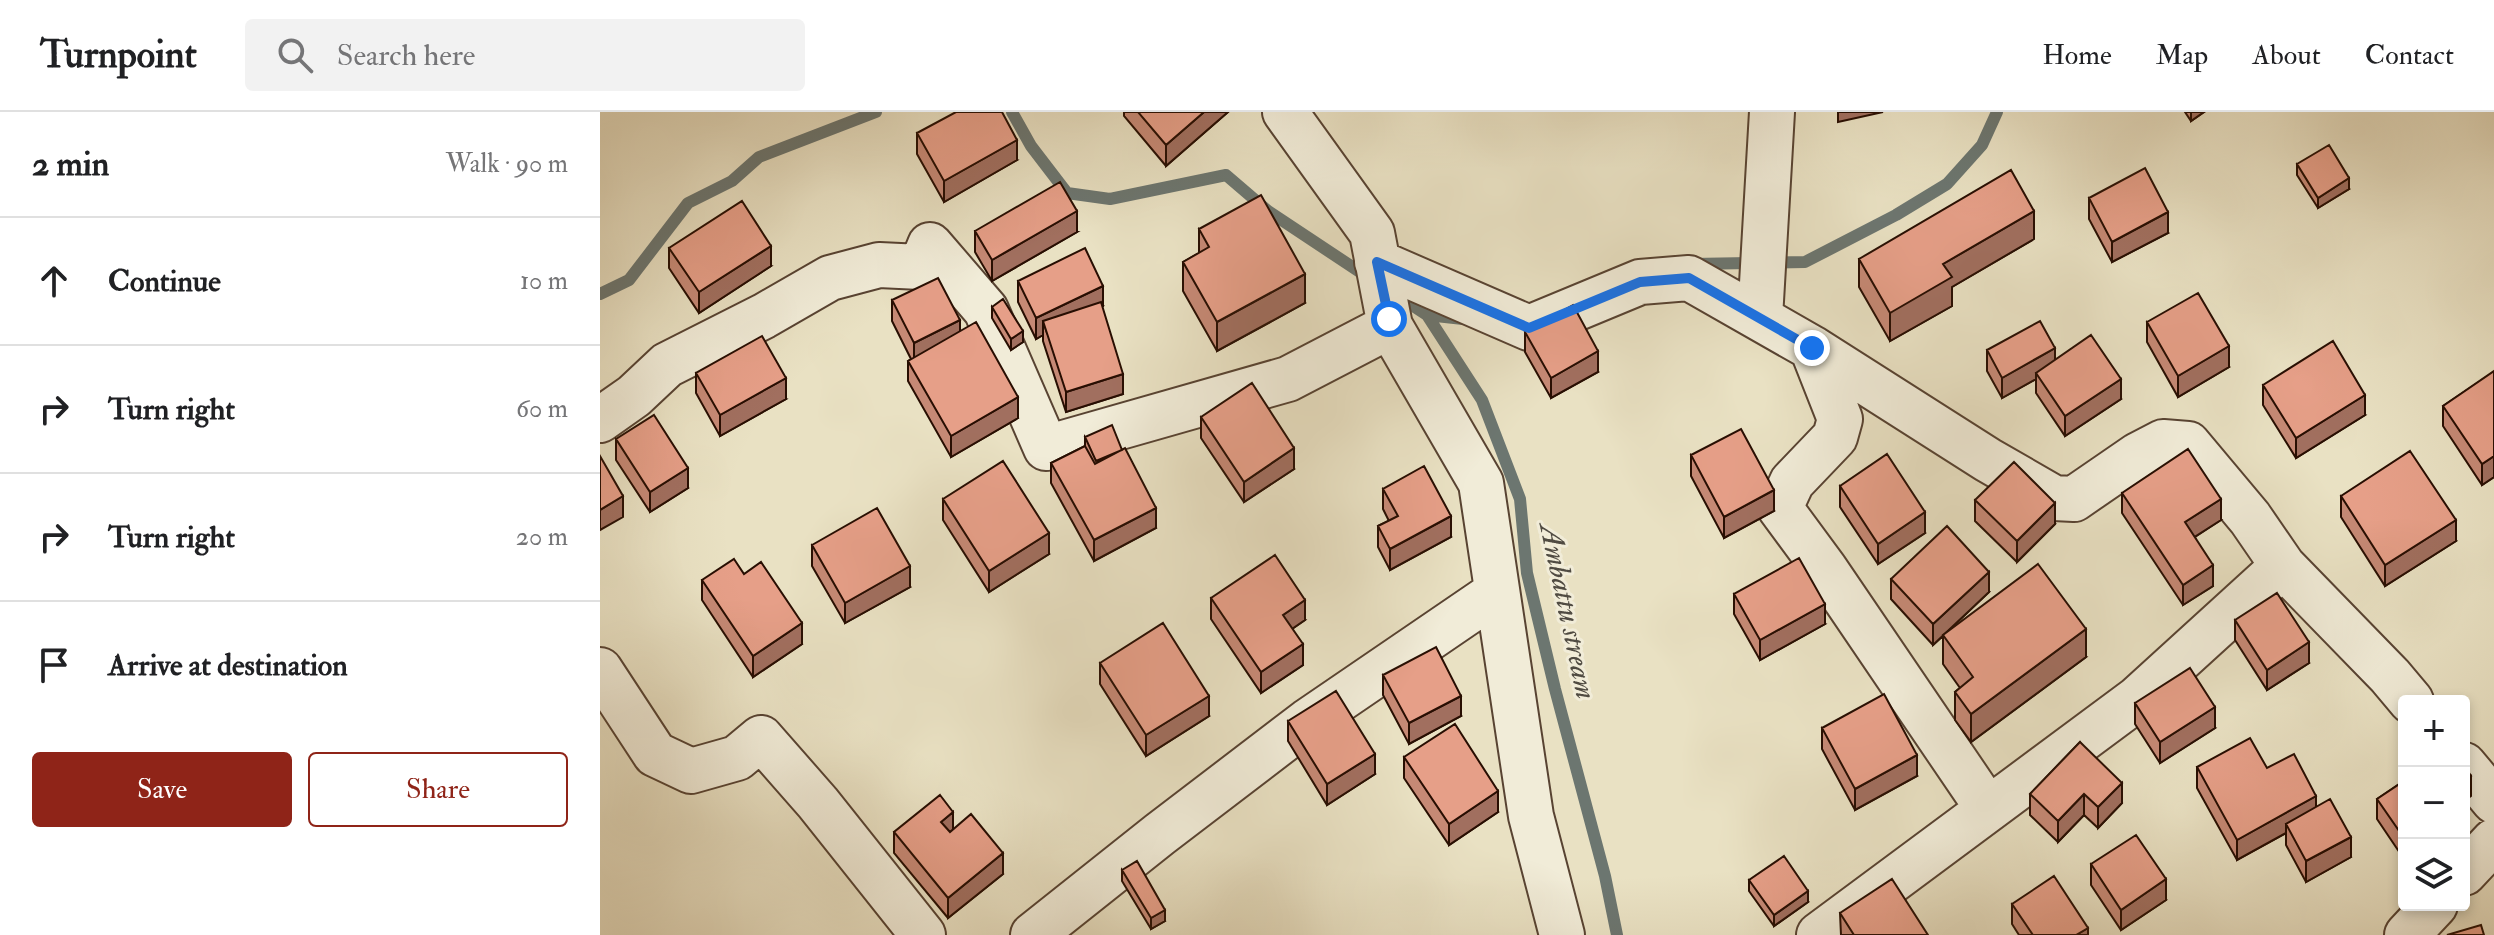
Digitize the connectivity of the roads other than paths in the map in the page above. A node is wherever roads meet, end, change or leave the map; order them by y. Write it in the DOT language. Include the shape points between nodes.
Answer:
graph roads {
  1 [pos="1285,112"];
  2 [pos="1772,112"];
  3 [pos="1378,264"];
  4 [pos="1762,286"];
  5 [pos="1389,322"];
  6 [pos="1812,348"];
  7 [pos="600,420"];
  8 [pos="2283,566"];
  9 [pos="1497,592"];
  10 [pos="600,670"];
  11 [pos="2406,695"];
  12 [pos="2466,767"];
  13 [pos="2494,801"];
  14 [pos="1988,809"];
  15 [pos="2494,841"];
  16 [pos="2470,867"];
  17 [pos="2429,911"];
  18 [pos="923,935"];
  19 [pos="1033,935"];
  20 [pos="1562,935"];
  21 [pos="1819,935"];
  22 [pos="2407,935"];
  1 -- 3 [label="street" via="1372,233"];
  2 -- 4 [label="street"];
  3 -- 4 [label="street" via="1529,328 1640,282 1689,278"];
  3 -- 5 [label="street"];
  4 -- 6 [label="street"];
  5 -- 7 [label="street" via="1288,379 1046,448 986,310 930,245 921,267 879,265 830,278 667,365"];
  5 -- 9 [label="street" via="1481,483"];
  6 -- 8 [label="street" via="2054,498 2074,499 2163,442 2188,444"];
  6 -- 14 [label="street" via="1840,419 1835,437 1792,482 1780,508"];
  8 -- 11 [label="street"];
  8 -- 14 [label="street" via="2137,699"];
  9 -- 19 [label="street" via="1308,721"];
  9 -- 20 [label="street" via="1531,816"];
  10 -- 18 [label="street" via="655,754 691,771 737,758 761,738"];
  12 -- 13 [label="street"];
  14 -- 21 [label="street"];
  15 -- 16 [label="street"];
  17 -- 22 [label="street"];
}
